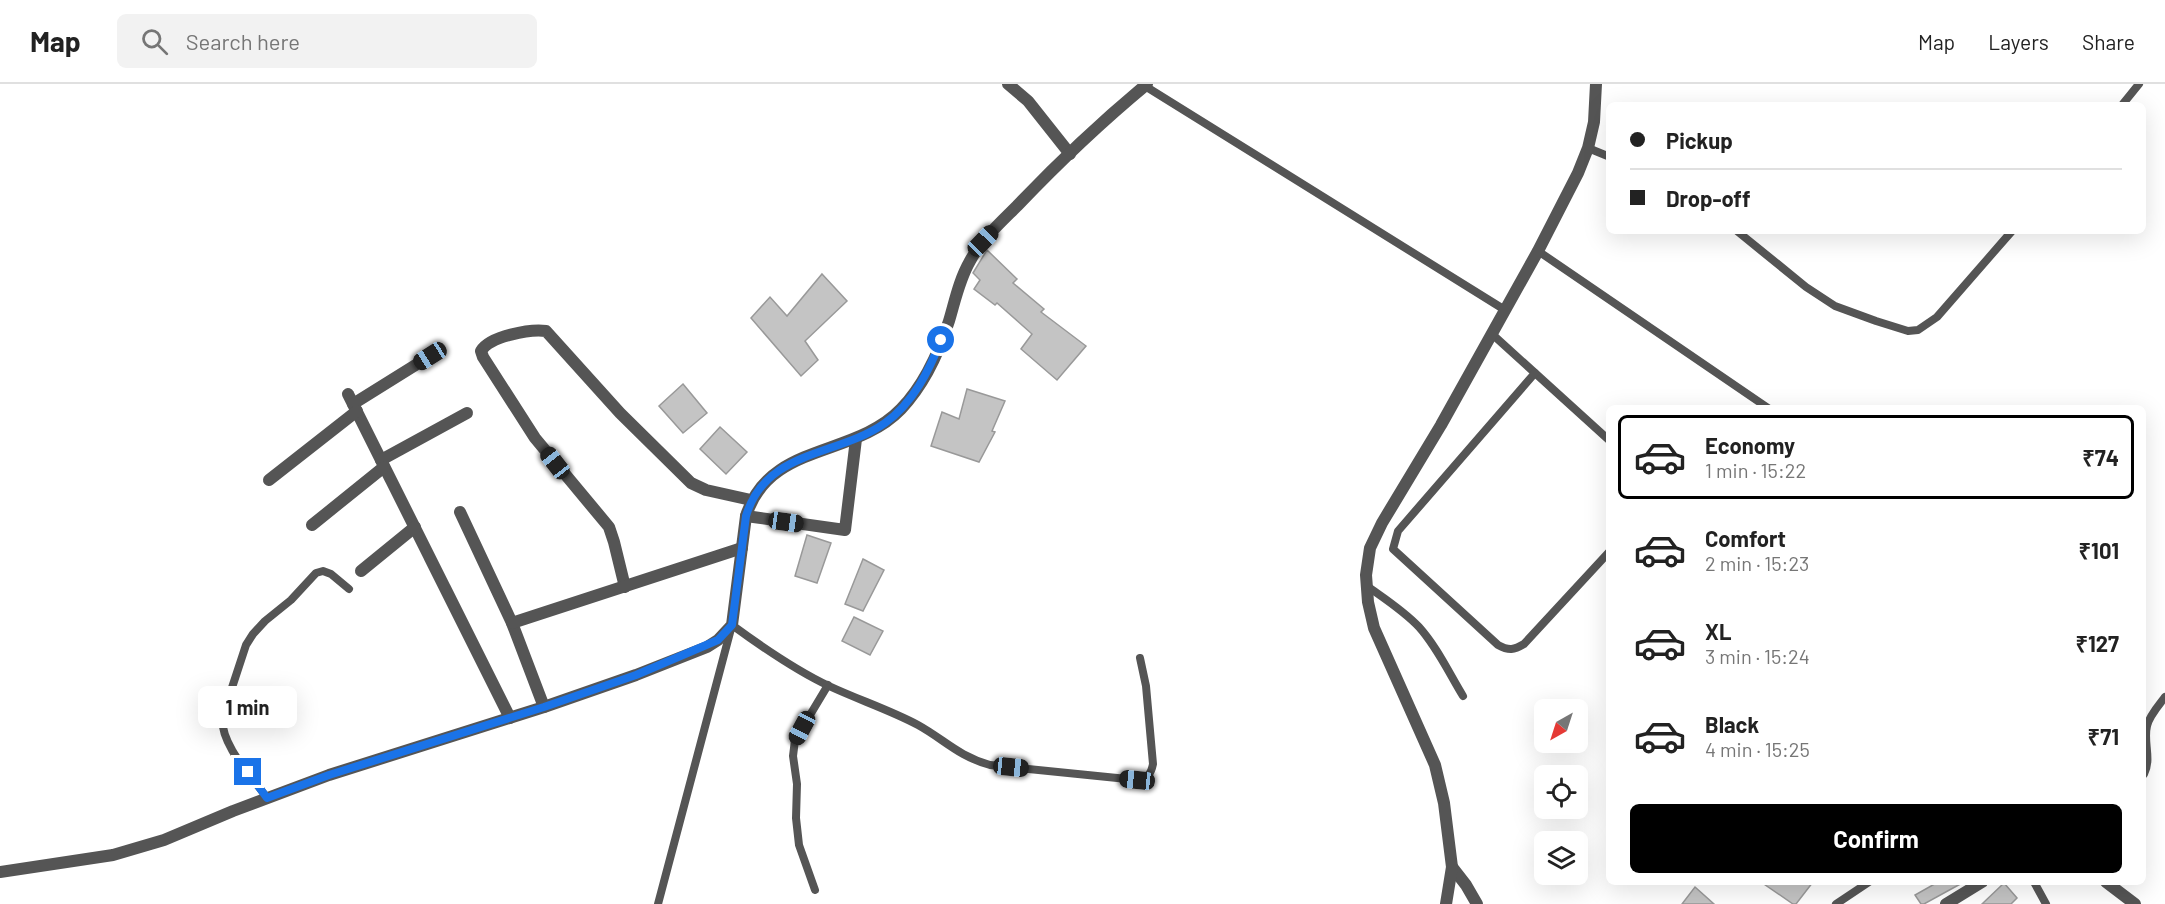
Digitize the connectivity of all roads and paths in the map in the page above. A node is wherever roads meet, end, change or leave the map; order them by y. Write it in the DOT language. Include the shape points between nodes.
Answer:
graph roads {
  1 [pos="1008,84"];
  2 [pos="1596,84"];
  3 [pos="2139,84"];
  4 [pos="1146,85"];
  5 [pos="2124,102"];
  6 [pos="1588,148"];
  7 [pos="1070,154"];
  8 [pos="1606,155"];
  9 [pos="1741,234"];
  10 [pos="2009,234"];
  11 [pos="1538,252"];
  12 [pos="1505,310"];
  13 [pos="1492,334"];
  14 [pos="430,356"];
  15 [pos="1535,373"];
  16 [pos="353,403"];
  17 [pos="1764,405"];
  18 [pos="467,413"];
  19 [pos="1606,437"];
  20 [pos="856,439"];
  21 [pos="383,464"];
  22 [pos="269,480"];
  23 [pos="751,500"];
  24 [pos="460,512"];
  25 [pos="746,516"];
  26 [pos="312,525"];
  27 [pos="415,527"];
  28 [pos="742,548"];
  29 [pos="1606,555"];
  30 [pos="361,571"];
  31 [pos="1366,586"];
  32 [pos="625,587"];
  33 [pos="349,589"];
  34 [pos="512,623"];
  35 [pos="732,625"];
  36 [pos="1140,658"];
  37 [pos="828,685"];
  38 [pos="1463,696"];
  39 [pos="2165,697"];
  40 [pos="544,707"];
  41 [pos="510,718"];
  42 [pos="2146,730"];
  43 [pos="2146,752"];
  44 [pos="2146,769"];
  45 [pos="267,798"];
  46 [pos="1452,867"];
  47 [pos="0,872"];
  48 [pos="1864,885"];
  49 [pos="1977,885"];
  50 [pos="2036,885"];
  51 [pos="2110,885"];
  52 [pos="815,890"];
  53 [pos="658,904"];
  54 [pos="1446,904"];
  55 [pos="1477,904"];
  56 [pos="1836,904"];
  57 [pos="1946,904"];
  58 [pos="2046,904"];
  59 [pos="2135,904"];
  1 -- 7 [label="street" via="1028,101"];
  2 -- 6 [label="street"];
  3 -- 5 [label="lane"];
  4 -- 7 [label="street"];
  4 -- 12 [label="lane"];
  6 -- 8 [label="lane"];
  6 -- 11 [label="street"];
  7 -- 20 [label="street" via="983,241 970,260 944,334 916,390 887,421"];
  9 -- 10 [label="lane" via="1835,306 1908,331 1918,330 1937,316"];
  11 -- 12 [label="street"];
  11 -- 17 [label="lane"];
  12 -- 13 [label="street"];
  13 -- 15 [label="lane"];
  13 -- 31 [label="street" via="1382,523 1370,548"];
  14 -- 16 [label="street"];
  15 -- 19 [label="lane"];
  15 -- 29 [label="lane" via="1398,531 1393,549 1508,650 1524,644"];
  16 -- 21 [label="street"];
  16 -- 22 [label="street"];
  18 -- 21 [label="street"];
  20 -- 23 [label="street" via="782,467"];
  20 -- 25 [label="street" via="845,530"];
  21 -- 26 [label="street"];
  21 -- 27 [label="street"];
  23 -- 25 [label="street"];
  23 -- 32 [label="street" via="691,483 620,413 546,331 491,340 481,351 483,357 535,438 609,527"];
  24 -- 34 [label="street"];
  25 -- 28 [label="street"];
  27 -- 30 [label="street"];
  27 -- 41 [label="street"];
  28 -- 32 [label="street"];
  28 -- 35 [label="street"];
  31 -- 38 [label="lane" via="1418,626"];
  31 -- 46 [label="street" via="1374,627 1435,765"];
  32 -- 34 [label="street"];
  33 -- 45 [label="lane" via="331,574 316,573 265,621 246,645 222,728"];
  34 -- 40 [label="street"];
  35 -- 37 [label="lane"];
  35 -- 40 [label="street" via="707,646"];
  35 -- 53 [label="lane"];
  36 -- 37 [label="lane" via="1153,764 1146,778 1137,780 973,760 917,725"];
  37 -- 52 [label="lane" via="795,740 793,756 799,845"];
  39 -- 42 [label="lane"];
  40 -- 41 [label="street"];
  41 -- 45 [label="street"];
  43 -- 44 [label="lane"];
  45 -- 47 [label="street" via="164,840 113,855"];
  46 -- 54 [label="street"];
  46 -- 55 [label="street"];
  48 -- 56 [label="lane"];
  49 -- 57 [label="street"];
  50 -- 58 [label="lane"];
  51 -- 59 [label="street"];
}
